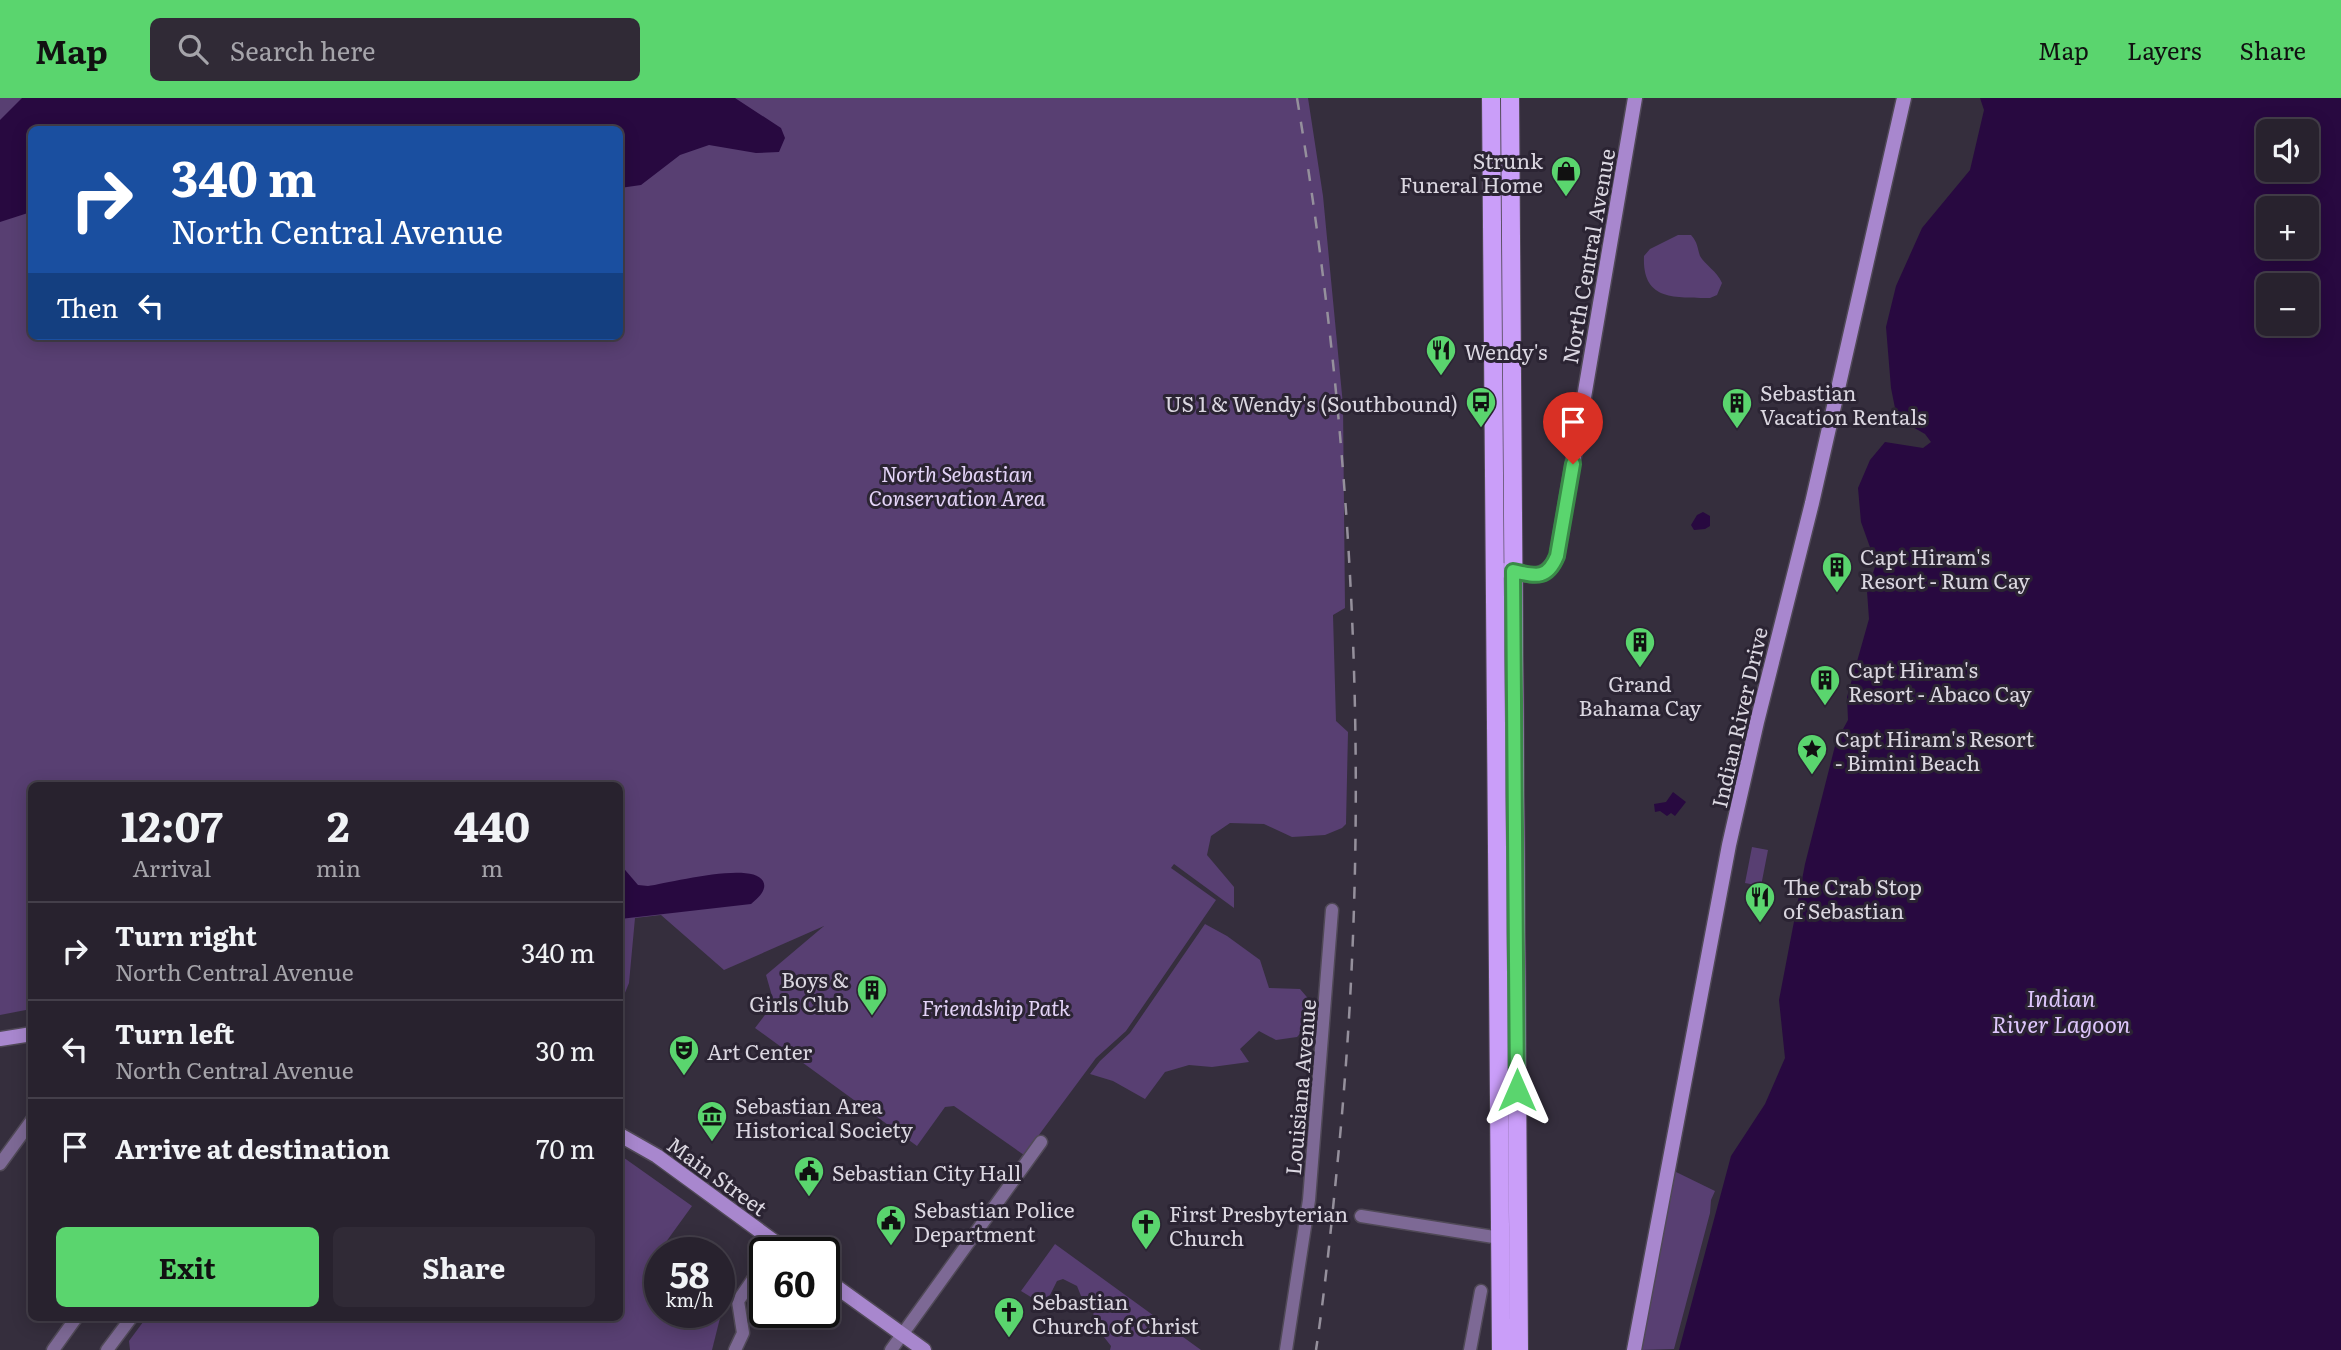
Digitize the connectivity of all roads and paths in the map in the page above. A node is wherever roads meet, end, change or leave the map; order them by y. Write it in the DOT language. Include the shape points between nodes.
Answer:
graph roads {
  1 [pos="1491,98"];
  2 [pos="1510,98"];
  3 [pos="1636,98"];
  4 [pos="1904,98"];
  5 [pos="1494,335"];
  6 [pos="1513,339"];
  7 [pos="1495,569"];
  8 [pos="1513,571"];
  9 [pos="1332,910"];
  10 [pos="28,1035"];
  11 [pos="0,1040"];
  12 [pos="28,1126"];
  13 [pos="623,1137"];
  14 [pos="1041,1142"];
  15 [pos="0,1164"];
  16 [pos="1500,1200"];
  17 [pos="1361,1216"];
  18 [pos="1518,1230"];
  19 [pos="763,1237"];
  20 [pos="1500,1238"];
  21 [pos="1518,1273"];
  22 [pos="749,1285"];
  23 [pos="840,1290"];
  24 [pos="1481,1291"];
  25 [pos="74,1321"];
  26 [pos="129,1321"];
  27 [pos="903,1335"];
  28 [pos="52,1350"];
  29 [pos="107,1350"];
  30 [pos="735,1350"];
  31 [pos="891,1350"];
  32 [pos="924,1350"];
  33 [pos="1286,1350"];
  34 [pos="1470,1350"];
  35 [pos="1501,1350"];
  36 [pos="1519,1350"];
  37 [pos="1634,1350"];
  1 -- 5 [label="main road"];
  2 -- 6 [label="main road"];
  3 -- 8 [label="street, North Central Avenue" via="1557,556 1552,569 1543,574"];
  4 -- 37 [label="street, Indian River Drive" via="1730,845"];
  5 -- 6 [label="street"];
  5 -- 7 [label="main road"];
  6 -- 8 [label="main road"];
  7 -- 8 [label="street, North Central Avenue"];
  7 -- 16 [label="main road"];
  8 -- 18 [label="main road"];
  9 -- 33 [label="street, Louisiana Avenue" via="1309,1200"];
  10 -- 11 [label="street"];
  12 -- 15 [label="street"];
  13 -- 19 [label="street, Main Street" via="657,1156"];
  14 -- 27 [label="street"];
  16 -- 18 [label="main road" via="1509,1222"];
  16 -- 20 [label="main road"];
  17 -- 20 [label="street"];
  18 -- 21 [label="main road"];
  20 -- 21 [label="main road"];
  20 -- 35 [label="main road"];
  21 -- 36 [label="main road"];
  22 -- 30 [label="street" via="738,1301 743,1333"];
  23 -- 27 [label="street"];
  24 -- 34 [label="street"];
  25 -- 28 [label="street"];
  26 -- 29 [label="street"];
  27 -- 31 [label="street"];
  27 -- 32 [label="street"];
}
